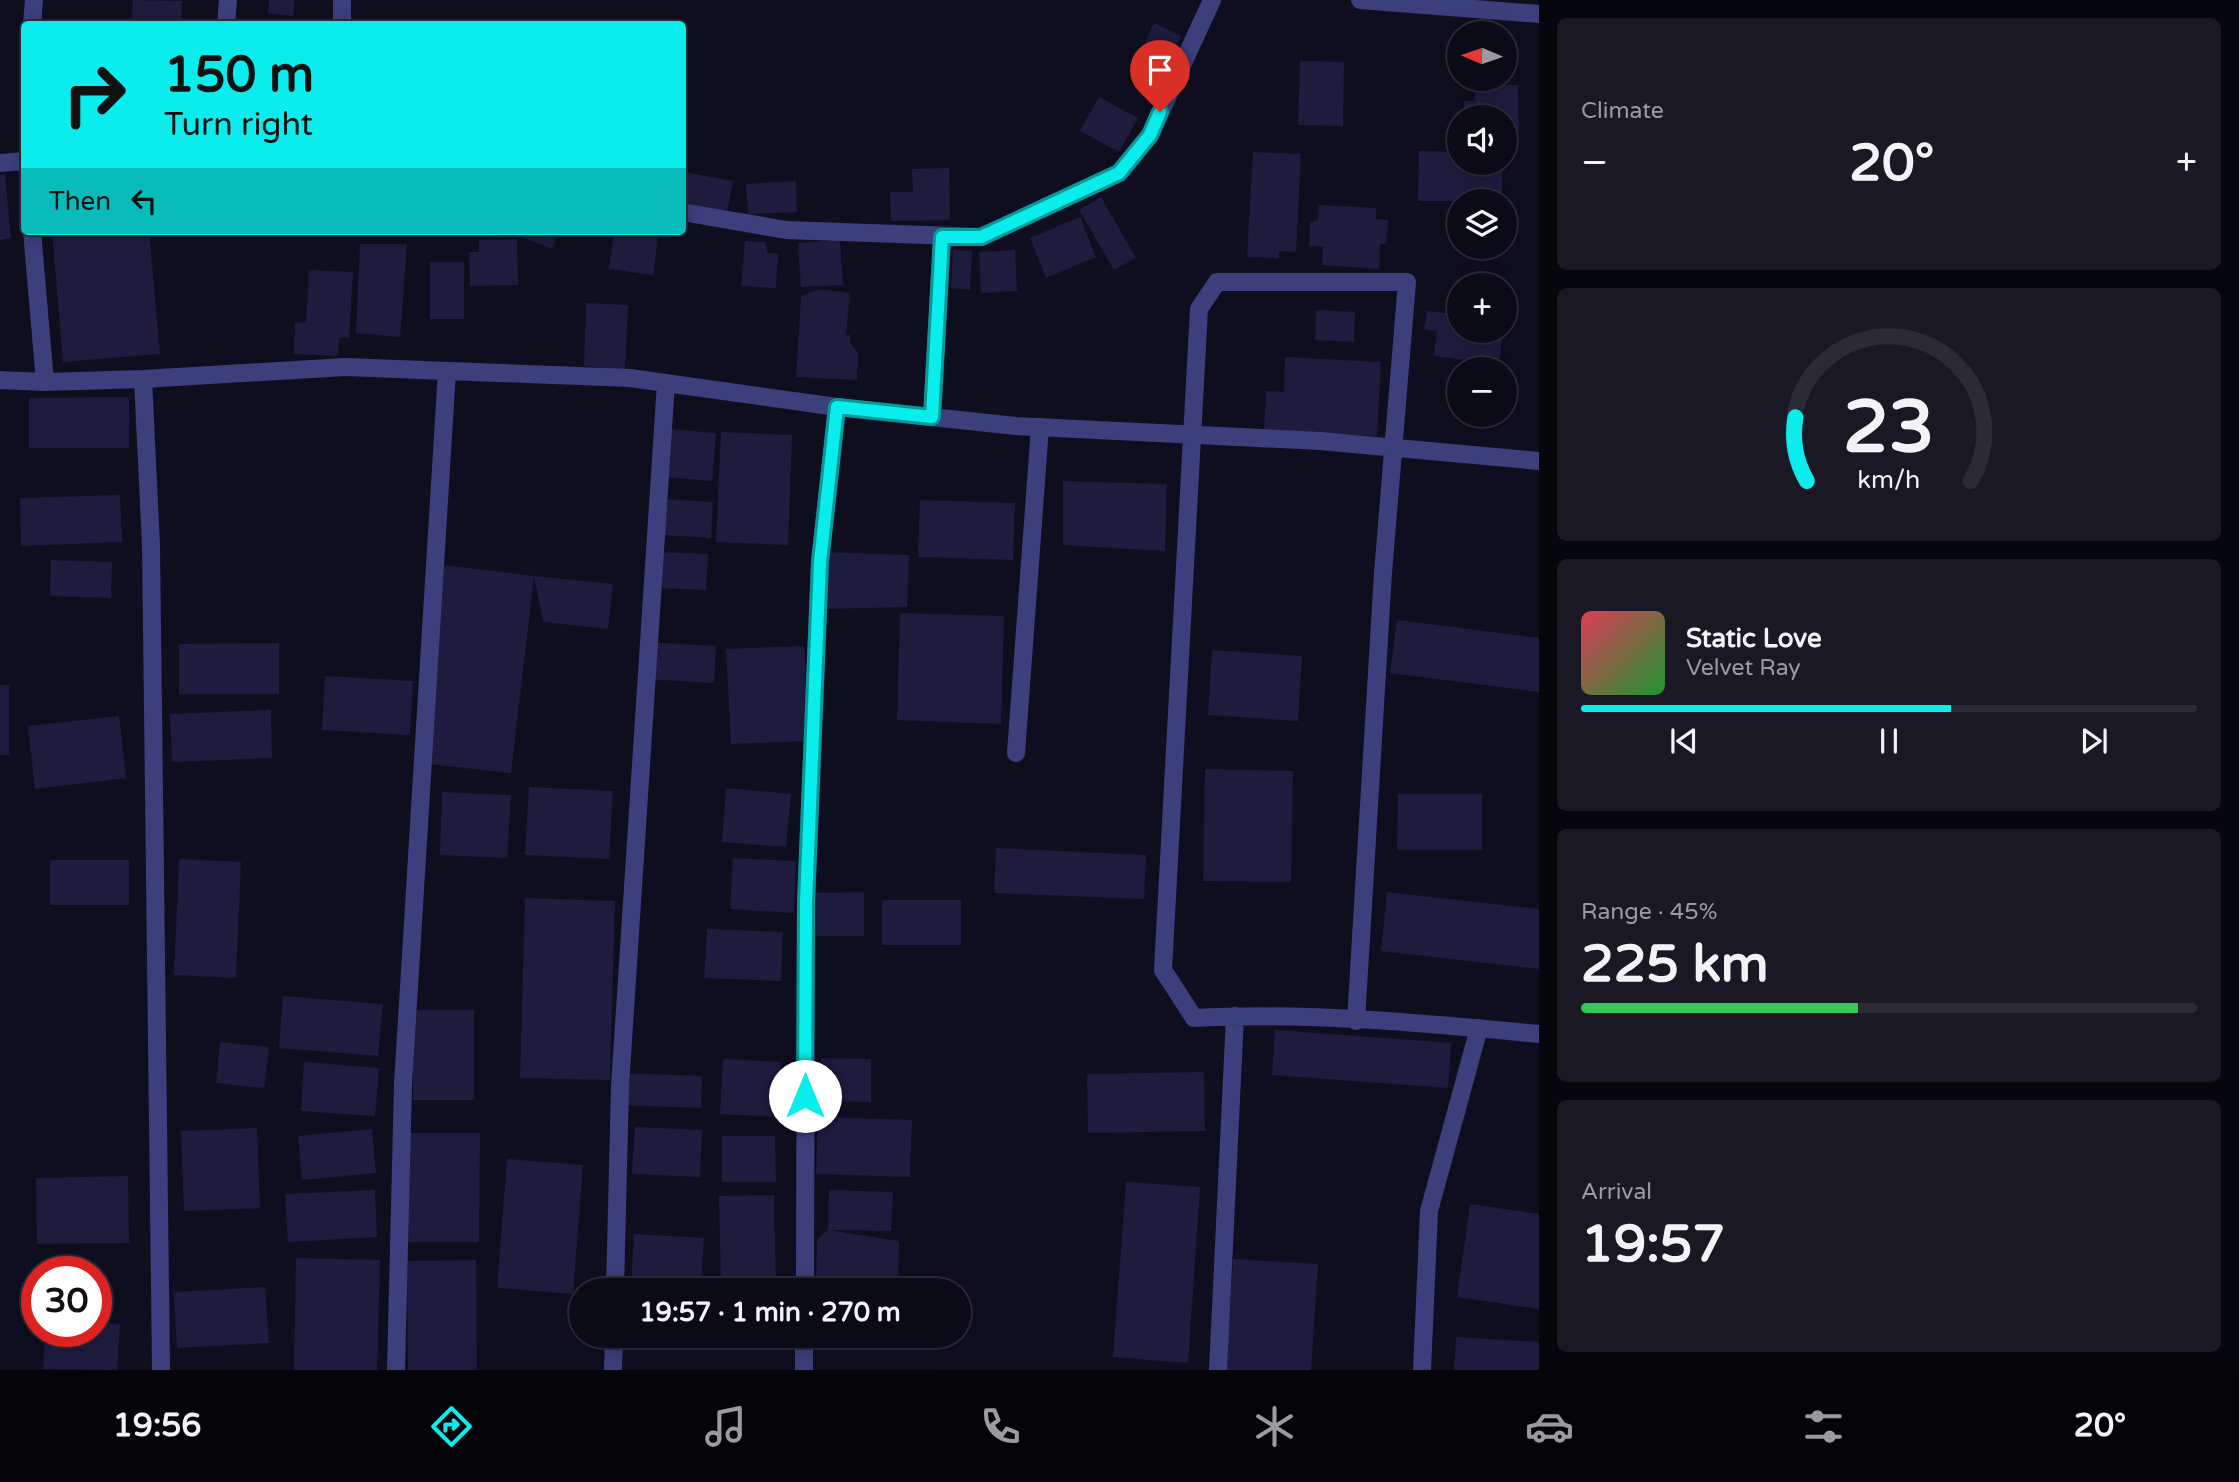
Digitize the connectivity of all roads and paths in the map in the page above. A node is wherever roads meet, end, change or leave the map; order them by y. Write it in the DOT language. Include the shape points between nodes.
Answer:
graph roads {
  1 [pos="34,0"];
  2 [pos="228,0"];
  3 [pos="342,0"];
  4 [pos="1212,0"];
  5 [pos="1360,0"];
  6 [pos="1539,15"];
  7 [pos="32,21"];
  8 [pos="226,21"];
  9 [pos="342,21"];
  10 [pos="21,161"];
  11 [pos="0,163"];
  12 [pos="686,213"];
  13 [pos="32,235"];
  14 [pos="942,237"];
  15 [pos="447,371"];
  16 [pos="142,379"];
  17 [pos="0,380"];
  18 [pos="45,382"];
  19 [pos="666,383"];
  20 [pos="837,407"];
  21 [pos="932,417"];
  22 [pos="1040,427"];
  23 [pos="1194,436"];
  24 [pos="1394,448"];
  25 [pos="1539,461"];
  26 [pos="1016,753"];
  27 [pos="1235,1016"];
  28 [pos="1356,1021"];
  29 [pos="1479,1028"];
  30 [pos="1539,1034"];
  31 [pos="615,1278"];
  32 [pos="804,1278"];
  33 [pos="614,1348"];
  34 [pos="804,1348"];
  35 [pos="161,1370"];
  36 [pos="396,1370"];
  37 [pos="613,1370"];
  38 [pos="804,1370"];
  39 [pos="1218,1370"];
  40 [pos="1422,1370"];
  1 -- 7 [label="street"];
  2 -- 8 [label="street"];
  3 -- 9 [label="street"];
  4 -- 14 [label="street" via="1150,135 1119,173 981,237"];
  5 -- 6 [label="street"];
  10 -- 11 [label="street"];
  12 -- 14 [label="street" via="786,230"];
  13 -- 18 [label="street"];
  14 -- 21 [label="street"];
  15 -- 16 [label="street" via="345,367"];
  15 -- 19 [label="street"];
  15 -- 36 [label="street" via="403,1084"];
  16 -- 18 [label="street"];
  16 -- 35 [label="street" via="151,545"];
  17 -- 18 [label="street"];
  19 -- 20 [label="street"];
  19 -- 31 [label="street" via="620,1086"];
  20 -- 21 [label="street"];
  20 -- 32 [label="street" via="820,562 806,902"];
  21 -- 22 [label="street"];
  22 -- 23 [label="street"];
  22 -- 26 [label="street"];
  23 -- 24 [label="street"];
  23 -- 24 [label="street" via="1199,309 1217,282 1406,282"];
  23 -- 27 [label="street" via="1163,970 1194,1018"];
  24 -- 25 [label="street"];
  24 -- 28 [label="street"];
  27 -- 28 [label="street"];
  27 -- 39 [label="street"];
  28 -- 29 [label="street"];
  29 -- 30 [label="street"];
  29 -- 40 [label="street" via="1429,1211"];
  33 -- 37 [label="street"];
  34 -- 38 [label="street"];
}
